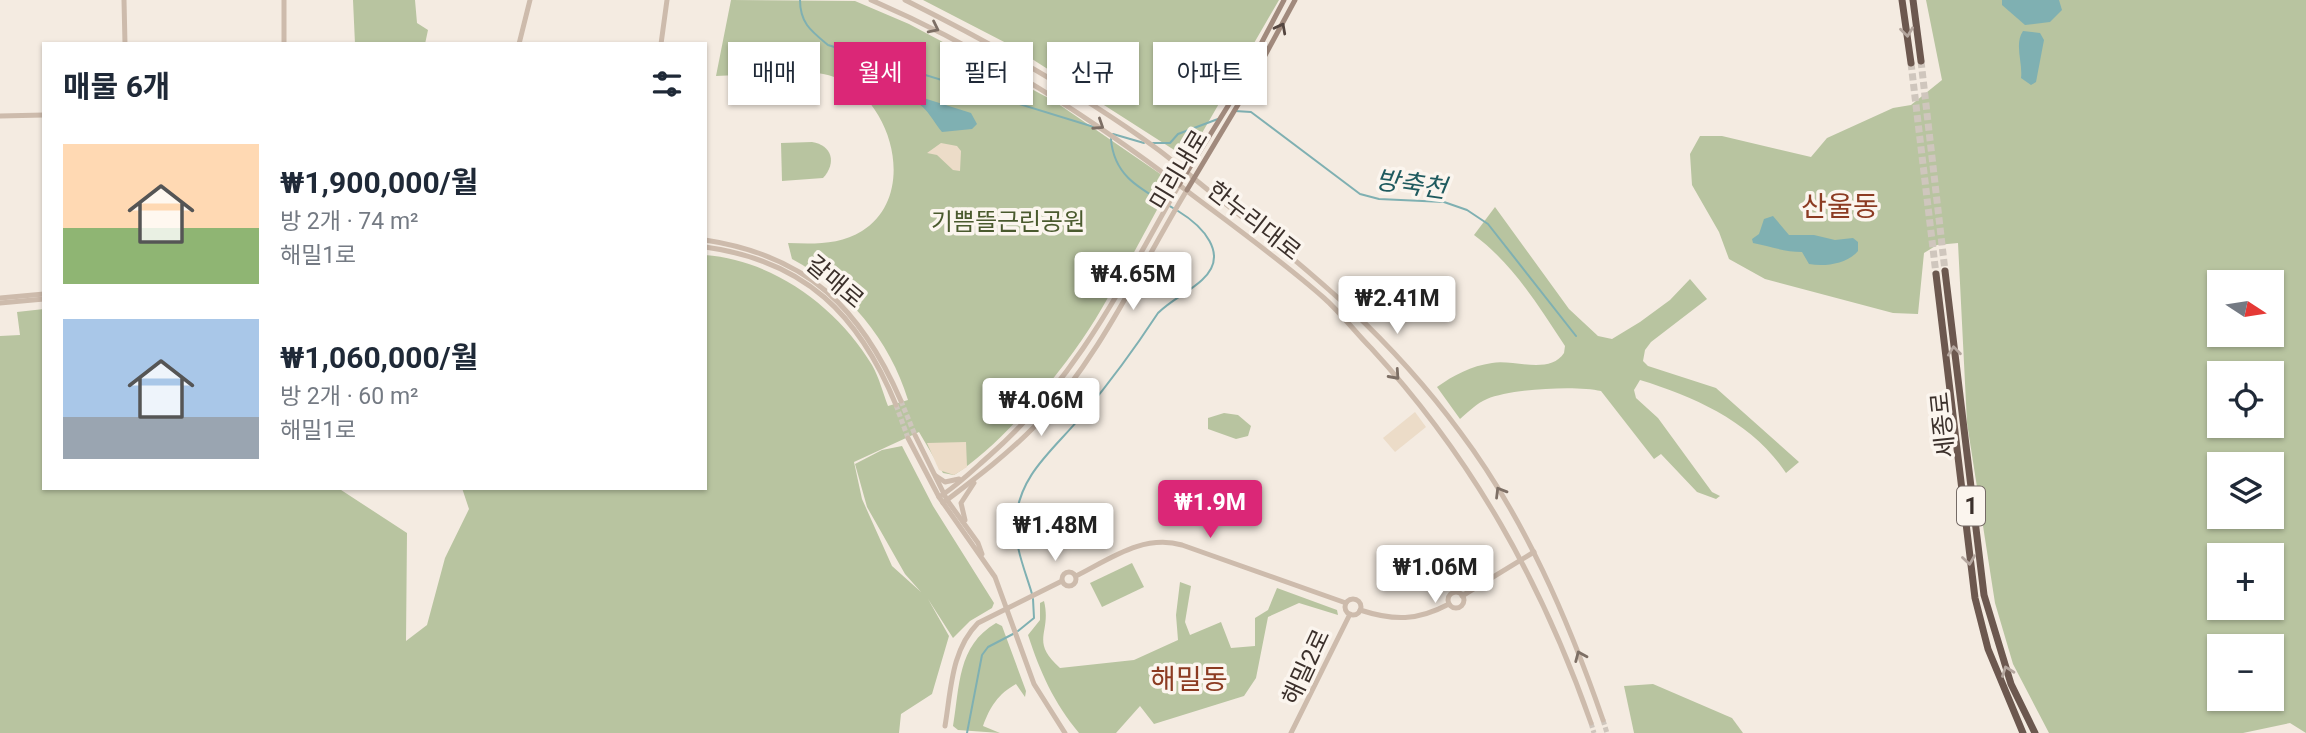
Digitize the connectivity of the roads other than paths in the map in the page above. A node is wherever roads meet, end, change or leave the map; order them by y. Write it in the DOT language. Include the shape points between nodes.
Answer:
graph roads {
  1 [pos="124,0"];
  2 [pos="284,0"];
  3 [pos="530,0"];
  4 [pos="667,0"];
  5 [pos="872,0"];
  6 [pos="905,0"];
  7 [pos="1284,0"];
  8 [pos="1295,0"];
  9 [pos="1902,0"];
  10 [pos="1913,0"];
  11 [pos="125,42"];
  12 [pos="284,42"];
  13 [pos="520,42"];
  14 [pos="662,42"];
  15 [pos="1921,61"];
  16 [pos="1911,63"];
  17 [pos="42,115"];
  18 [pos="0,116"];
  19 [pos="1187,173"];
  20 [pos="1194,179"];
  21 [pos="1179,185"];
  22 [pos="1187,190"];
  23 [pos="707,240"];
  24 [pos="707,247"];
  25 [pos="1945,271"];
  26 [pos="1936,274"];
  27 [pos="42,294"];
  28 [pos="42,299"];
  29 [pos="0,300"];
  30 [pos="915,435"];
  31 [pos="908,438"];
  32 [pos="928,465"];
  33 [pos="973,470"];
  34 [pos="984,473"];
  35 [pos="943,499"];
  36 [pos="969,531"];
  37 [pos="1534,552"];
  38 [pos="983,556"];
  39 [pos="1522,559"];
  40 [pos="1076,576"];
  41 [pos="1062,581"];
  42 [pos="1462,596"];
  43 [pos="1346,603"];
  44 [pos="1449,604"];
  45 [pos="1008,608"];
  46 [pos="1360,610"];
  47 [pos="1350,614"];
  48 [pos="1603,720"];
  49 [pos="1591,723"];
  50 [pos="945,726"];
  51 [pos="1065,733"];
  52 [pos="1291,733"];
  53 [pos="2023,733"];
  54 [pos="2035,733"];
  1 -- 11 [label="street"];
  2 -- 12 [label="street"];
  3 -- 13 [label="street"];
  4 -- 14 [label="street"];
  5 -- 21 [label="street, 한누리대로, one-way" via="999,63 1154,163"];
  6 -- 19 [label="street, 한누리대로" via="1006,53"];
  7 -- 19 [label="main road, 미리내로"];
  20 -- 8 [label="main road, 미리내로, one-way"];
  9 -- 16 [label="highway, one-way"];
  10 -- 15 [label="highway"];
  17 -- 18 [label="street"];
  19 -- 20 [label="street, 한누리대로"];
  19 -- 21 [label="main road, 미리내로"];
  20 -- 22 [label="main road, 미리내로"];
  37 -- 20 [label="street, 한누리대로, one-way" via="1461,432 1372,327"];
  21 -- 22 [label="street, 한누리대로"];
  21 -- 33 [label="street, 미리내로" via="1077,362 1033,414"];
  22 -- 34 [label="street, 미리내로" via="1086,363 1039,422"];
  22 -- 39 [label="street, 한누리대로, one-way" via="1326,300 1396,376 1448,440"];
  23 -- 24 [label="street, 갈매로" via="769,256 821,287 873,342 899,403 865,340 818,291 764,262"];
  54 -- 25 [label="highway, 세종로 / 1, one-way" via="2011,684 1984,594"];
  26 -- 53 [label="highway, 세종로 / 1, one-way" via="1975,598 1992,659"];
  27 -- 29 [label="street"];
  28 -- 29 [label="street"];
  30 -- 32 [label="street"];
  31 -- 35 [label="street"];
  32 -- 33 [label="street" via="945,482"];
  32 -- 35 [label="street"];
  33 -- 35 [label="street, 미리내로"];
  34 -- 35 [label="street, 미리내로"];
  34 -- 36 [label="street" via="961,503"];
  35 -- 36 [label="street"];
  35 -- 38 [label="street"];
  36 -- 38 [label="street"];
  37 -- 39 [label="street"];
  48 -- 37 [label="street, 한누리대로, one-way" via="1586,669"];
  38 -- 45 [label="street"];
  39 -- 42 [label="street"];
  39 -- 49 [label="street, 한누리대로" via="1559,636"];
  40 -- 41 [label="street" via="1072,585"];
  40 -- 41 [label="street" via="1067,571"];
  40 -- 43 [label="street" via="1117,554 1160,540"];
  41 -- 45 [label="street"];
  42 -- 44 [label="street" via="1459,607"];
  42 -- 44 [label="street" via="1452,593"];
  43 -- 46 [label="street" via="1356,600"];
  43 -- 47 [label="street"];
  44 -- 46 [label="street" via="1408,619"];
  45 -- 50 [label="street" via="978,623 960,646"];
  45 -- 51 [label="street" via="1034,684"];
  46 -- 47 [label="street"];
  47 -- 52 [label="street, 해밀2로"];
}
